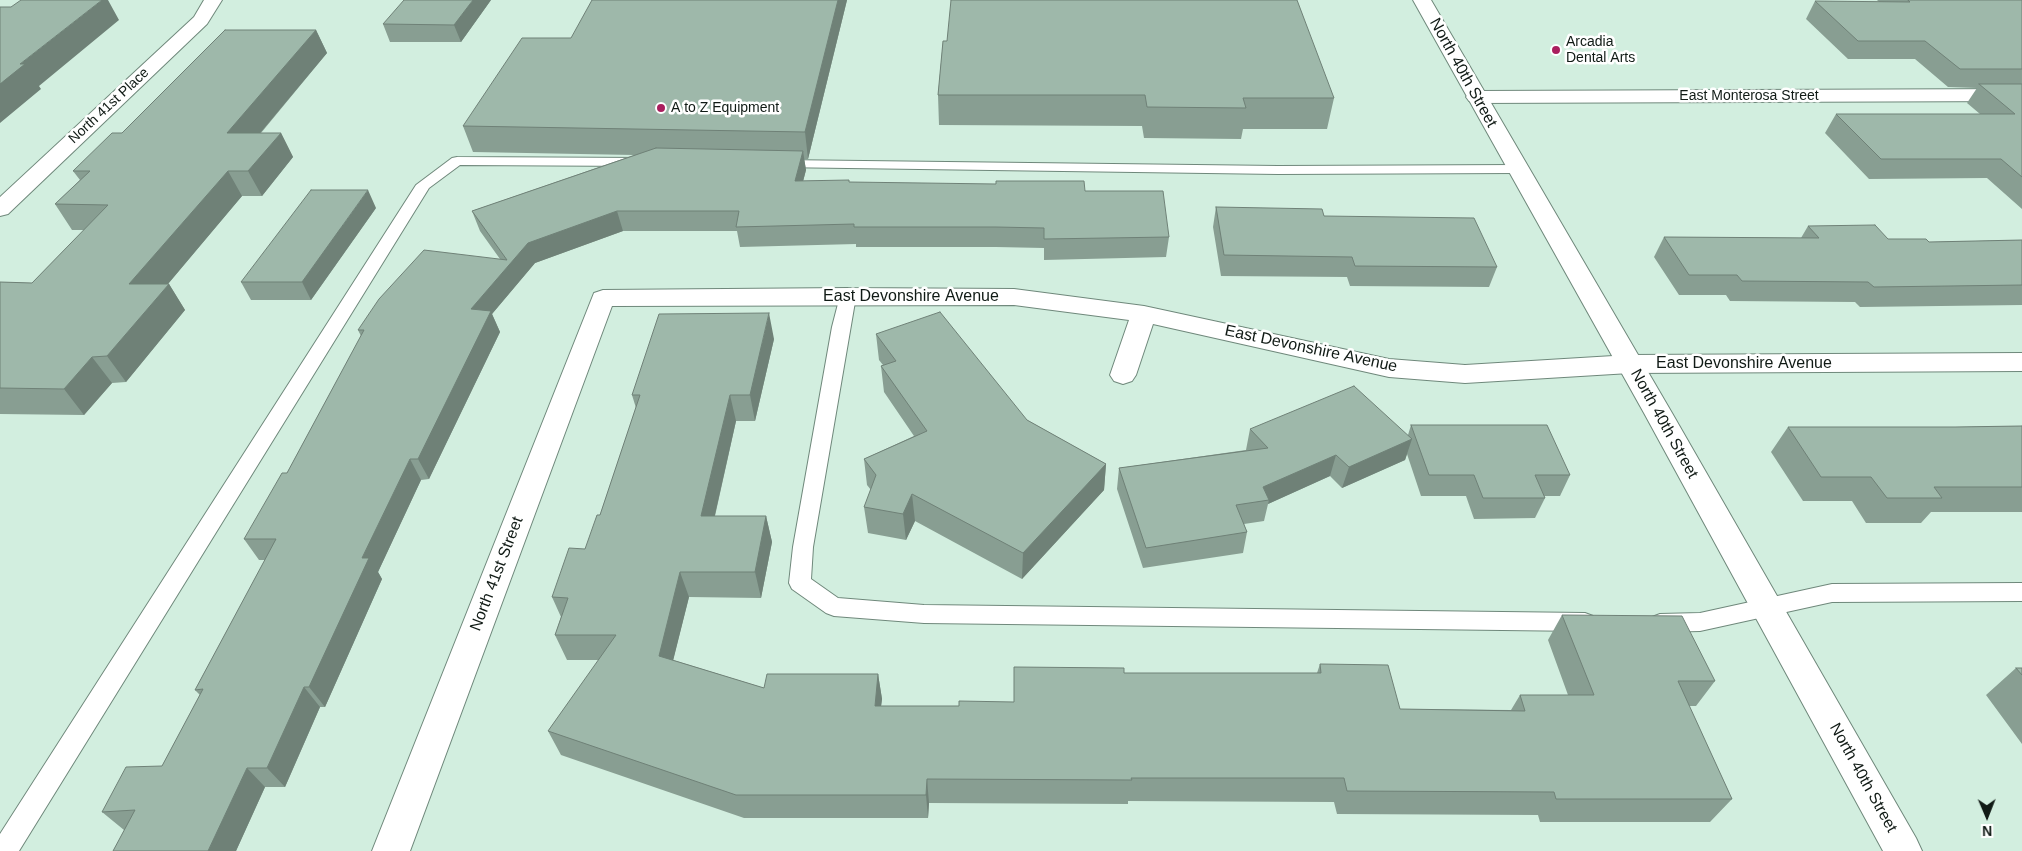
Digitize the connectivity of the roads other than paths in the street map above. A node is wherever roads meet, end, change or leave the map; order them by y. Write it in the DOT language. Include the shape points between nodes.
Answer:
graph roads {
  1 [pos="213,0"];
  2 [pos="1422,0"];
  3 [pos="2022,95"];
  4 [pos="1476,97"];
  5 [pos="659,162"];
  6 [pos="767,164"];
  7 [pos="1517,169"];
  8 [pos="0,209"];
  9 [pos="848,296"];
  10 [pos="603,298"];
  11 [pos="1144,314"];
  12 [pos="2022,362"];
  13 [pos="1630,364"];
  14 [pos="1124,375"];
  15 [pos="2022,592"];
  16 [pos="1768,608"];
  17 [pos="1609,622"];
  18 [pos="1639,622"];
  19 [pos="4,851"];
  20 [pos="391,851"];
  21 [pos="1904,851"];
  1 -- 8 [label="street, North 41st Place" via="201,20"];
  2 -- 4 [label="street, North 40th Street"];
  3 -- 4 [label="street, East Monterosa Street"];
  4 -- 7 [label="street, North 40th Street"];
  5 -- 19 [label="lane" via="457,161 423,185"];
  6 -- 7 [label="lane" via="1278,170"];
  7 -- 13 [label="street, North 40th Street"];
  9 -- 10 [label="street, East Devonshire Avenue"];
  9 -- 11 [label="street, East Devonshire Avenue" via="1014,297"];
  9 -- 17 [label="lane" via="840,326 803,547 800,583 834,607 924,614"];
  10 -- 20 [label="street, North 41st Street"];
  11 -- 13 [label="street, East Devonshire Avenue" via="1389,368 1465,374"];
  11 -- 14 [label="street"];
  12 -- 13 [label="street, East Devonshire Avenue"];
  13 -- 16 [label="street, North 40th Street"];
  15 -- 16 [label="lane" via="1832,593"];
  16 -- 18 [label="lane" via="1700,622"];
  16 -- 21 [label="street, North 40th Street"];
}
